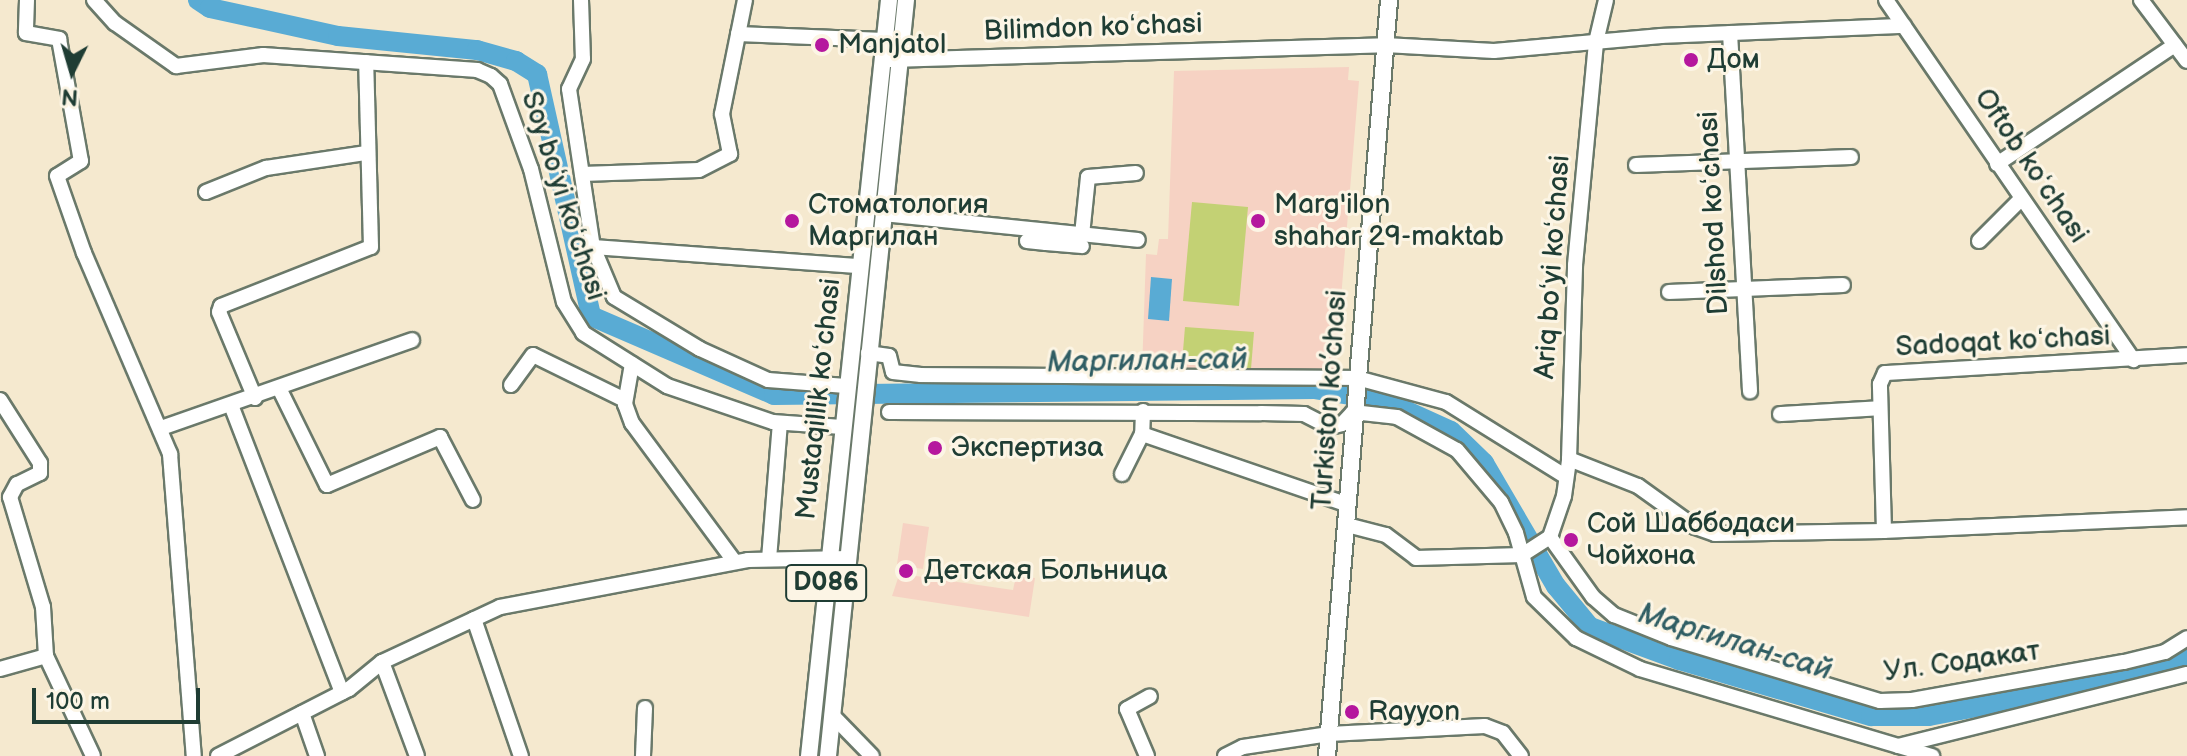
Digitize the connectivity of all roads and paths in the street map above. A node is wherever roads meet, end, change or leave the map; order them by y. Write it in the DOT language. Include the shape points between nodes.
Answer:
graph roads {
  1 [pos="27,0"];
  2 [pos="94,0"];
  3 [pos="581,0"];
  4 [pos="745,0"];
  5 [pos="889,0"];
  6 [pos="906,0"];
  7 [pos="1389,0"];
  8 [pos="1606,0"];
  9 [pos="1886,0"];
  10 [pos="2141,0"];
  11 [pos="1904,26"];
  12 [pos="1730,33"];
  13 [pos="738,34"];
  14 [pos="884,40"];
  15 [pos="1596,42"];
  16 [pos="1385,45"];
  17 [pos="2175,45"];
  18 [pos="890,60"];
  19 [pos="2187,61"];
  20 [pos="366,62"];
  21 [pos="365,153"];
  22 [pos="1851,157"];
  23 [pos="1737,162"];
  24 [pos="1997,164"];
  25 [pos="1636,165"];
  26 [pos="1136,173"];
  27 [pos="582,174"];
  28 [pos="206,192"];
  29 [pos="2021,199"];
  30 [pos="883,214"];
  31 [pos="1047,237"];
  32 [pos="1082,240"];
  33 [pos="1138,240"];
  34 [pos="1027,241"];
  35 [pos="1979,241"];
  36 [pos="593,247"];
  37 [pos="860,266"];
  38 [pos="1843,285"];
  39 [pos="1744,288"];
  40 [pos="1669,292"];
  41 [pos="412,340"];
  42 [pos="868,353"];
  43 [pos="2187,355"];
  44 [pos="2133,360"];
  45 [pos="632,364"];
  46 [pos="1357,378"];
  47 [pos="847,381"];
  48 [pos="511,385"];
  49 [pos="280,390"];
  50 [pos="1750,391"];
  51 [pos="255,398"];
  52 [pos="0,400"];
  53 [pos="625,400"];
  54 [pos="231,405"];
  55 [pos="1880,408"];
  56 [pos="1143,411"];
  57 [pos="889,412"];
  58 [pos="1353,412"];
  59 [pos="1780,414"];
  60 [pos="780,423"];
  61 [pos="842,427"];
  62 [pos="161,428"];
  63 [pos="1142,434"];
  64 [pos="1569,459"];
  65 [pos="1122,474"];
  66 [pos="1565,476"];
  67 [pos="473,500"];
  68 [pos="1348,505"];
  69 [pos="2187,517"];
  70 [pos="1347,525"];
  71 [pos="1884,531"];
  72 [pos="1549,539"];
  73 [pos="1524,554"];
  74 [pos="828,557"];
  75 [pos="849,558"];
  76 [pos="769,559"];
  77 [pos="735,562"];
  78 [pos="474,619"];
  79 [pos="2187,638"];
  80 [pos="46,656"];
  81 [pos="382,662"];
  82 [pos="0,669"];
  83 [pos="2187,674"];
  84 [pos="342,692"];
  85 [pos="1150,696"];
  86 [pos="645,708"];
  87 [pos="302,713"];
  88 [pos="832,715"];
  89 [pos="1329,734"];
  90 [pos="1894,747"];
  91 [pos="93,756"];
  92 [pos="194,756"];
  93 [pos="218,756"];
  94 [pos="317,756"];
  95 [pos="417,756"];
  96 [pos="521,756"];
  97 [pos="643,756"];
  98 [pos="809,756"];
  99 [pos="828,756"];
  100 [pos="872,756"];
  101 [pos="1147,756"];
  102 [pos="1225,756"];
  103 [pos="1327,756"];
  104 [pos="1521,756"];
  105 [pos="1932,756"];
  1 -- 62 [label="street" via="26,33 59,39 81,161 57,176 84,253"];
  2 -- 20 [label="street, Soy boʻyi koʻchasi" via="115,23 176,66 263,55"];
  3 -- 27 [label="street" via="583,59 569,89"];
  4 -- 13 [label="street"];
  5 -- 14 [label="main road, Mustaqillik koʻchasi / D086"];
  6 -- 18 [label="main road, Mustaqillik koʻchasi / D086"];
  7 -- 16 [label="main road, Turkiston ko’chasi"];
  8 -- 15 [label="street, Ariq boʻyi koʻchasi"];
  9 -- 11 [label="street, Oftob koʻchasi"];
  10 -- 17 [label="street"];
  11 -- 12 [label="street, Bilimdon koʻchasi"];
  11 -- 24 [label="street, Oftob koʻchasi"];
  12 -- 15 [label="street, Bilimdon koʻchasi"];
  12 -- 23 [label="street, Dilshod koʻchasi"];
  13 -- 14 [label="street"];
  13 -- 27 [label="street" via="722,114 730,154 699,170"];
  14 -- 18 [label="main road, Mustaqillik koʻchasi / D086"];
  15 -- 16 [label="street, Bilimdon koʻchasi" via="1494,51"];
  15 -- 64 [label="street, Ariq boʻyi koʻchasi" via="1575,265"];
  16 -- 18 [label="street, Bilimdon koʻchasi"];
  16 -- 46 [label="main road, Turkiston ko’chasi"];
  17 -- 19 [label="street"];
  17 -- 24 [label="street"];
  18 -- 30 [label="main road, Mustaqillik koʻchasi / D086"];
  18 -- 37 [label="main road, Mustaqillik koʻchasi / D086"];
  20 -- 21 [label="street"];
  20 -- 45 [label="street, Soy boʻyi koʻchasi" via="477,70 500,84 531,169 564,302 583,333"];
  21 -- 28 [label="street" via="266,168"];
  21 -- 51 [label="street" via="371,247 221,306"];
  22 -- 23 [label="street"];
  23 -- 25 [label="street"];
  23 -- 39 [label="street, Dilshod koʻchasi"];
  24 -- 29 [label="street, Oftob koʻchasi"];
  26 -- 32 [label="street" via="1088,177"];
  27 -- 36 [label="street"];
  29 -- 35 [label="street"];
  29 -- 44 [label="street, Oftob koʻchasi"];
  30 -- 31 [label="street"];
  30 -- 42 [label="main road, Mustaqillik koʻchasi / D086"];
  31 -- 32 [label="street"];
  31 -- 34 [label="street"];
  32 -- 33 [label="street"];
  36 -- 37 [label="street"];
  36 -- 47 [label="street" via="621,305 700,349 768,380"];
  37 -- 47 [label="main road, Mustaqillik koʻchasi / D086"];
  38 -- 39 [label="street"];
  39 -- 40 [label="street"];
  39 -- 50 [label="street, Dilshod koʻchasi"];
  41 -- 49 [label="street"];
  42 -- 46 [label="street" via="889,356 893,372 921,375"];
  42 -- 75 [label="main road, Mustaqillik koʻchasi / D086"];
  43 -- 44 [label="street, Sadoqat koʻchasi"];
  44 -- 55 [label="street, Sadoqat koʻchasi" via="1890,372 1880,379"];
  45 -- 53 [label="street"];
  45 -- 60 [label="street, Soy boʻyi koʻchasi" via="667,386"];
  46 -- 58 [label="main road, Turkiston ko’chasi"];
  46 -- 66 [label="street" via="1446,402"];
  47 -- 61 [label="main road, Mustaqillik koʻchasi / D086"];
  48 -- 53 [label="street" via="533,355"];
  49 -- 51 [label="street"];
  49 -- 67 [label="street" via="327,485 440,437"];
  51 -- 54 [label="street"];
  52 -- 80 [label="street" via="40,463 40,473 17,484 10,497 43,607"];
  53 -- 77 [label="street" via="632,423"];
  54 -- 62 [label="street"];
  54 -- 84 [label="street"];
  55 -- 59 [label="street"];
  55 -- 71 [label="street, Sadoqat koʻchasi"];
  56 -- 57 [label="street"];
  56 -- 58 [label="street" via="1304,414 1330,427 1342,424"];
  56 -- 63 [label="street"];
  58 -- 68 [label="main road, Turkiston ko’chasi"];
  58 -- 73 [label="street" via="1397,417 1457,450 1501,502"];
  60 -- 61 [label="street, Soy boʻyi koʻchasi"];
  60 -- 76 [label="street"];
  61 -- 74 [label="main road, Mustaqillik koʻchasi / D086"];
  62 -- 92 [label="street" via="170,454"];
  63 -- 65 [label="street"];
  63 -- 68 [label="street"];
  64 -- 66 [label="street, Ariq boʻyi koʻchasi"];
  64 -- 71 [label="street" via="1638,486 1695,527 1715,534"];
  66 -- 72 [label="street, Ariq boʻyi koʻchasi"];
  68 -- 70 [label="main road, Turkiston ko’chasi"];
  69 -- 71 [label="street"];
  70 -- 73 [label="street" via="1386,535 1416,558"];
  70 -- 89 [label="main road, Turkiston ko’chasi"];
  72 -- 73 [label="street"];
  72 -- 79 [label="street, Ул. Содакат" via="1593,597 1614,615 1671,638 1880,701 1912,700 2124,662 2165,652"];
  73 -- 90 [label="street" via="1534,597 1576,638 1604,656"];
  74 -- 75 [label="street"];
  74 -- 76 [label="street"];
  74 -- 98 [label="main road, Mustaqillik koʻchasi / D086"];
  75 -- 88 [label="main road, Mustaqillik koʻchasi / D086"];
  76 -- 77 [label="street"];
  77 -- 78 [label="street" via="500,607"];
  78 -- 81 [label="street"];
  78 -- 96 [label="street"];
  80 -- 82 [label="street"];
  80 -- 91 [label="street"];
  81 -- 84 [label="street"];
  81 -- 95 [label="street"];
  83 -- 90 [label="street"];
  84 -- 87 [label="street"];
  85 -- 101 [label="street" via="1127,709"];
  86 -- 97 [label="street"];
  87 -- 93 [label="street"];
  87 -- 94 [label="street"];
  88 -- 99 [label="main road, Mustaqillik koʻchasi / D086"];
  88 -- 100 [label="street"];
  89 -- 102 [label="street" via="1243,747"];
  89 -- 103 [label="main road, Turkiston ko’chasi"];
  89 -- 104 [label="street" via="1485,726 1503,733"];
  90 -- 105 [label="street"];
}
